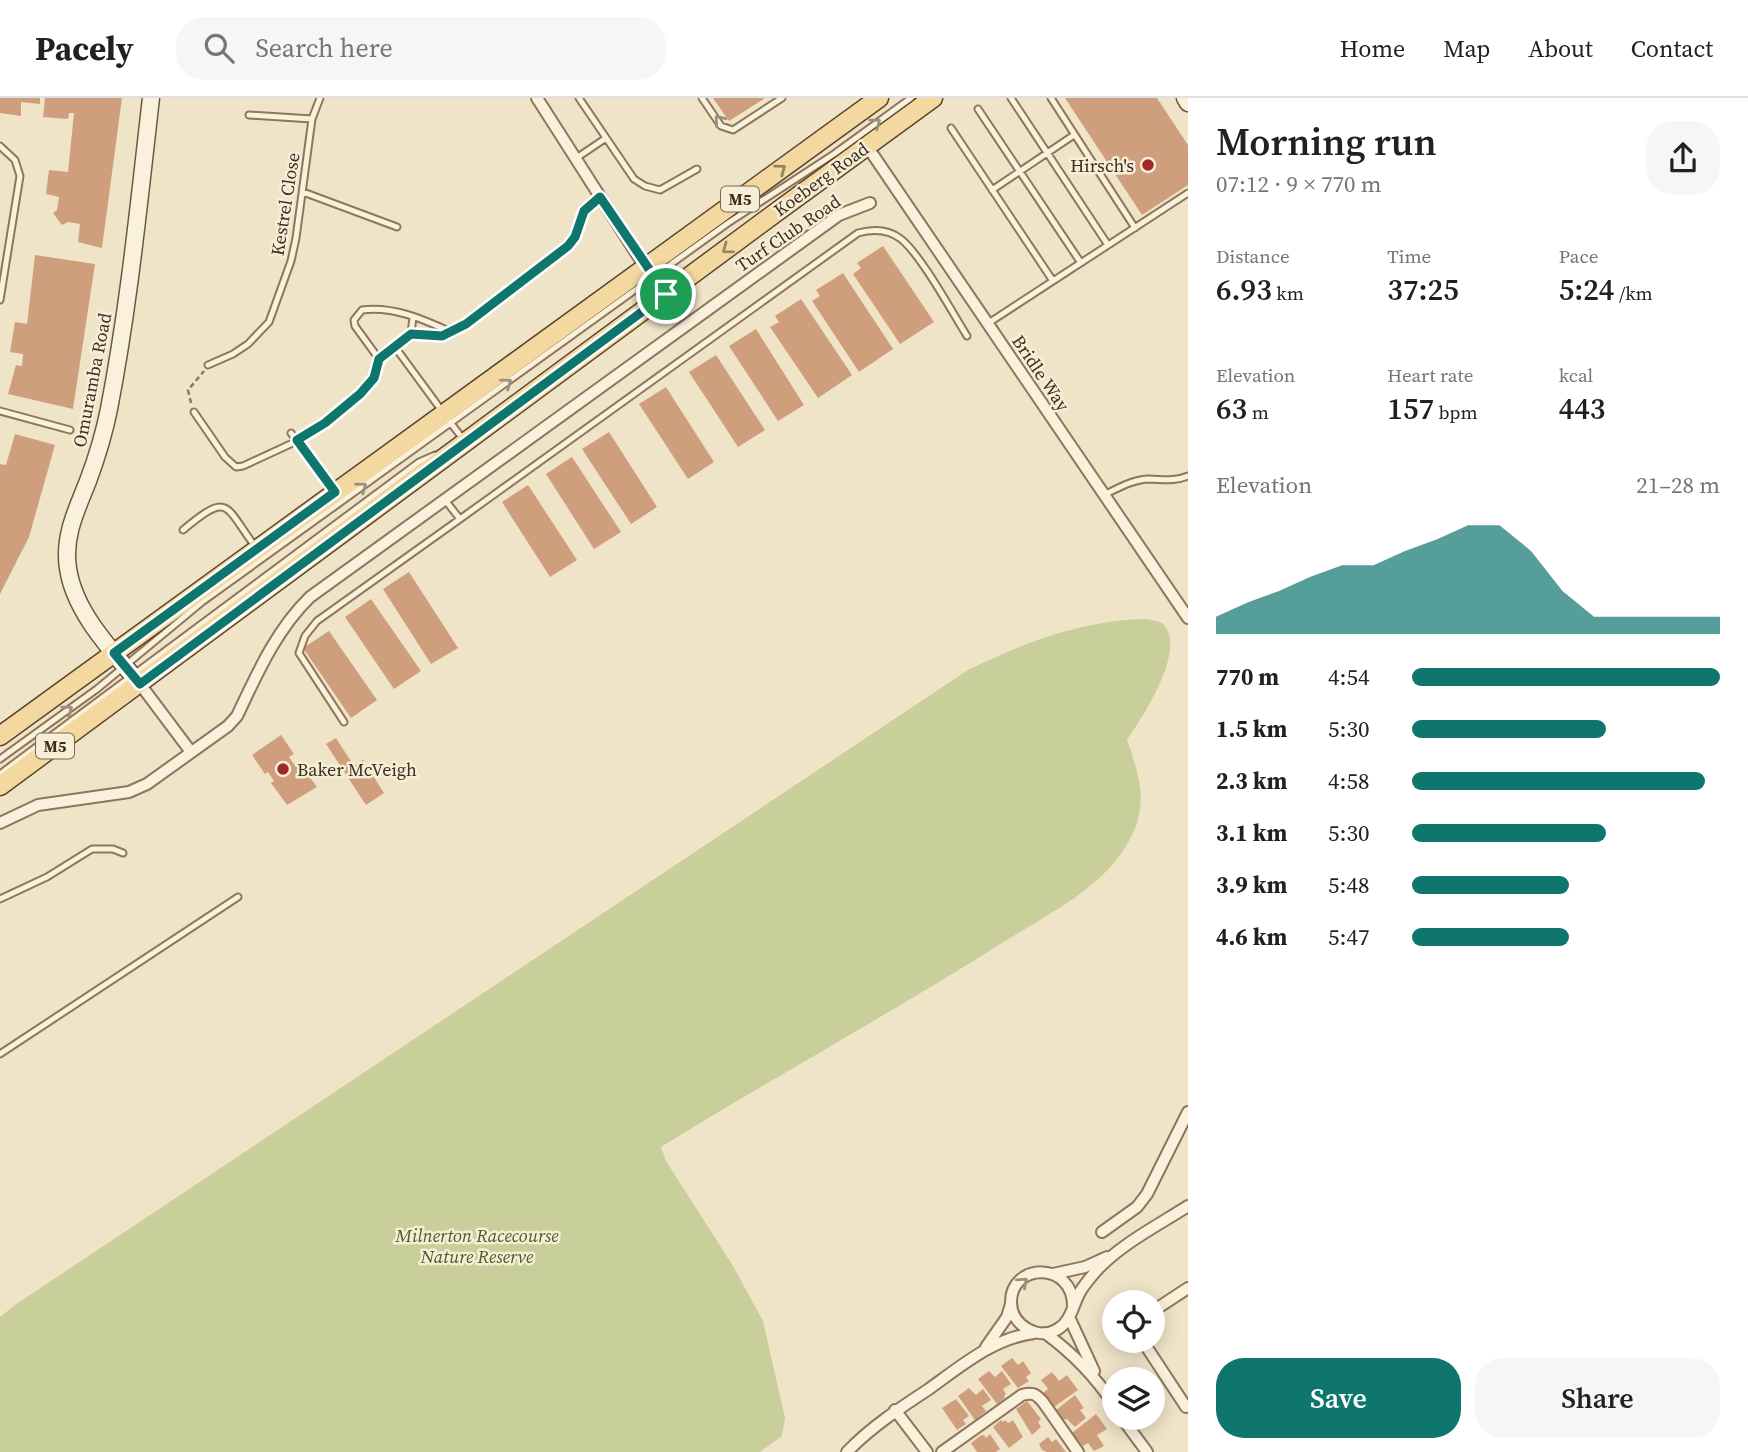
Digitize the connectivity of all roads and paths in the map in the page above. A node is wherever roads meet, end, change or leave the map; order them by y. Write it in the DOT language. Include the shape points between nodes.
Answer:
graph roads {
  1 [pos="151,98"];
  2 [pos="320,98"];
  3 [pos="537,98"];
  4 [pos="579,98"];
  5 [pos="702,98"];
  6 [pos="879,98"];
  7 [pos="911,98"];
  8 [pos="933,98"];
  9 [pos="1011,98"];
  10 [pos="1051,98"];
  11 [pos="1185,98"];
  12 [pos="778,99"];
  13 [pos="1188,103"];
  14 [pos="978,108"];
  15 [pos="249,114"];
  16 [pos="312,119"];
  17 [pos="950,128"];
  18 [pos="1074,135"];
  19 [pos="606,138"];
  20 [pos="0,146"];
  21 [pos="867,146"];
  22 [pos="1047,153"];
  23 [pos="575,159"];
  24 [pos="697,169"];
  25 [pos="1020,171"];
  26 [pos="992,190"];
  27 [pos="303,192"];
  28 [pos="1188,193"];
  29 [pos="600,197"];
  30 [pos="870,202"];
  31 [pos="397,227"];
  32 [pos="1135,228"];
  33 [pos="1108,245"];
  34 [pos="1081,263"];
  35 [pos="650,272"];
  36 [pos="1053,281"];
  37 [pos="666,294"];
  38 [pos="0,300"];
  39 [pos="413,317"];
  40 [pos="987,324"];
  41 [pos="451,332"];
  42 [pos="411,334"];
  43 [pos="967,336"];
  44 [pos="395,347"];
  45 [pos="379,359"];
  46 [pos="208,365"];
  47 [pos="0,411"];
  48 [pos="194,412"];
  49 [pos="448,418"];
  50 [pos="70,430"];
  51 [pos="291,433"];
  52 [pos="297,440"];
  53 [pos="466,443"];
  54 [pos="1188,476"];
  55 [pos="335,492"];
  56 [pos="1103,496"];
  57 [pos="445,500"];
  58 [pos="460,519"];
  59 [pos="183,530"];
  60 [pos="257,549"];
  61 [pos="1188,618"];
  62 [pos="128,669"];
  63 [pos="344,722"];
  64 [pos="0,736"];
  65 [pos="191,752"];
  66 [pos="0,759"];
  67 [pos="0,774"];
  68 [pos="0,786"];
  69 [pos="0,823"];
  70 [pos="123,853"];
  71 [pos="238,897"];
  72 [pos="0,899"];
  73 [pos="0,1054"];
  74 [pos="1188,1112"];
  75 [pos="1188,1206"];
  76 [pos="1102,1232"];
  77 [pos="1113,1255"];
  78 [pos="1053,1274"];
  79 [pos="1186,1294"];
  80 [pos="1011,1302"];
  81 [pos="1165,1305"];
  82 [pos="1071,1312"];
  83 [pos="1041,1333"];
  84 [pos="982,1352"];
  85 [pos="1151,1353"];
  86 [pos="1100,1383"];
  87 [pos="1102,1386"];
  88 [pos="1186,1407"];
  89 [pos="895,1410"];
  90 [pos="1131,1430"];
  91 [pos="846,1452"];
  92 [pos="927,1452"];
  93 [pos="942,1452"];
  94 [pos="1078,1452"];
  95 [pos="1147,1452"];
  1 -- 62 [label="main road, Omuramba Road" via="109,408 67,547 73,591"];
  2 -- 16 [label="lane, Kestrel Close"];
  3 -- 23 [label="street"];
  4 -- 19 [label="lane"];
  12 -- 5 [label="lane, one-way" via="733,130 722,126"];
  35 -- 6 [label="main road, Koeberg Road / M5, one-way"];
  35 -- 7 [label="lane, one-way" via="834,154"];
  8 -- 21 [label="main road, Koeberg Road / M5"];
  9 -- 22 [label="lane"];
  10 -- 18 [label="lane"];
  11 -- 13 [label="main road"];
  14 -- 25 [label="lane"];
  15 -- 16 [label="lane"];
  16 -- 27 [label="lane, Kestrel Close"];
  17 -- 26 [label="lane"];
  18 -- 22 [label="lane"];
  18 -- 32 [label="lane"];
  19 -- 23 [label="lane"];
  19 -- 24 [label="lane" via="634,179 653,189 660,190"];
  20 -- 38 [label="lane" via="15,160 20,176"];
  21 -- 37 [label="main road, Koeberg Road / M5, one-way"];
  21 -- 40 [label="street, Bridle Way"];
  22 -- 25 [label="lane"];
  22 -- 33 [label="lane"];
  23 -- 29 [label="street"];
  25 -- 26 [label="lane"];
  25 -- 34 [label="lane"];
  26 -- 36 [label="lane"];
  27 -- 31 [label="lane"];
  27 -- 46 [label="lane, Kestrel Close" via="291,261 269,322 248,344"];
  28 -- 32 [label="lane"];
  29 -- 35 [label="street"];
  29 -- 41 [label="lane" via="584,211 568,246"];
  30 -- 57 [label="street, Turf Club Road" via="839,215"];
  32 -- 33 [label="lane"];
  33 -- 34 [label="lane"];
  34 -- 36 [label="lane"];
  35 -- 37 [label="street"];
  49 -- 35 [label="main road, Koeberg Road / M5, one-way"];
  36 -- 40 [label="lane"];
  37 -- 53 [label="main road, Koeberg Road / M5"];
  39 -- 41 [label="lane"];
  39 -- 42 [label="lane"];
  39 -- 45 [label="lane" via="390,310 358,313 355,326"];
  40 -- 56 [label="street, Bridle Way"];
  41 -- 42 [label="lane" via="435,337"];
  42 -- 44 [label="lane"];
  43 -- 58 [label="lane" via="901,239 882,231 858,233"];
  44 -- 45 [label="lane"];
  44 -- 49 [label="lane"];
  45 -- 52 [label="lane" via="374,378 360,394"];
  46 -- 48 [label="path" via="188,390"];
  47 -- 50 [label="lane"];
  48 -- 52 [label="lane" via="236,467"];
  49 -- 53 [label="lane"];
  49 -- 55 [label="main road, Koeberg Road / M5"];
  62 -- 49 [label="lane, one-way" via="202,602"];
  51 -- 52 [label="lane"];
  52 -- 55 [label="lane"];
  53 -- 62 [label="main road, Koeberg Road / M5"];
  54 -- 56 [label="lane" via="1129,482"];
  55 -- 60 [label="main road, Koeberg Road / M5"];
  56 -- 61 [label="street, Bridle Way"];
  57 -- 58 [label="lane"];
  57 -- 65 [label="street, Turf Club Road" via="294,612 237,716"];
  58 -- 63 [label="lane" via="317,621 305,636 299,653"];
  59 -- 60 [label="lane" via="217,506 232,512"];
  60 -- 62 [label="main road, Koeberg Road / M5"];
  62 -- 64 [label="main road, Koeberg Road / M5"];
  62 -- 65 [label="street"];
  66 -- 62 [label="lane, one-way"];
  62 -- 67 [label="lane"];
  62 -- 68 [label="main road, Koeberg Road / M5"];
  65 -- 69 [label="street, Turf Club Road" via="130,792 38,805"];
  70 -- 72 [label="lane" via="92,849"];
  71 -- 73 [label="lane"];
  74 -- 76 [label="street" via="1147,1194"];
  75 -- 77 [label="street"];
  77 -- 78 [label="street"];
  77 -- 82 [label="street" via="1087,1282"];
  80 -- 78 [label="street, one-way" via="1021,1280 1036,1272"];
  78 -- 82 [label="street" via="1071,1291"];
  79 -- 81 [label="street"];
  80 -- 83 [label="street" via="1016,1319"];
  80 -- 84 [label="street" via="1007,1317"];
  82 -- 83 [label="street" via="1059,1328"];
  82 -- 86 [label="street"];
  83 -- 84 [label="street" via="1013,1338"];
  83 -- 86 [label="street" via="1079,1360"];
  84 -- 89 [label="street"];
  85 -- 88 [label="street"];
  86 -- 87 [label="street"];
  89 -- 91 [label="street"];
  89 -- 92 [label="street"];
  90 -- 95 [label="street"];
  93 -- 94 [label="street" via="1030,1393 1043,1402"];
}
